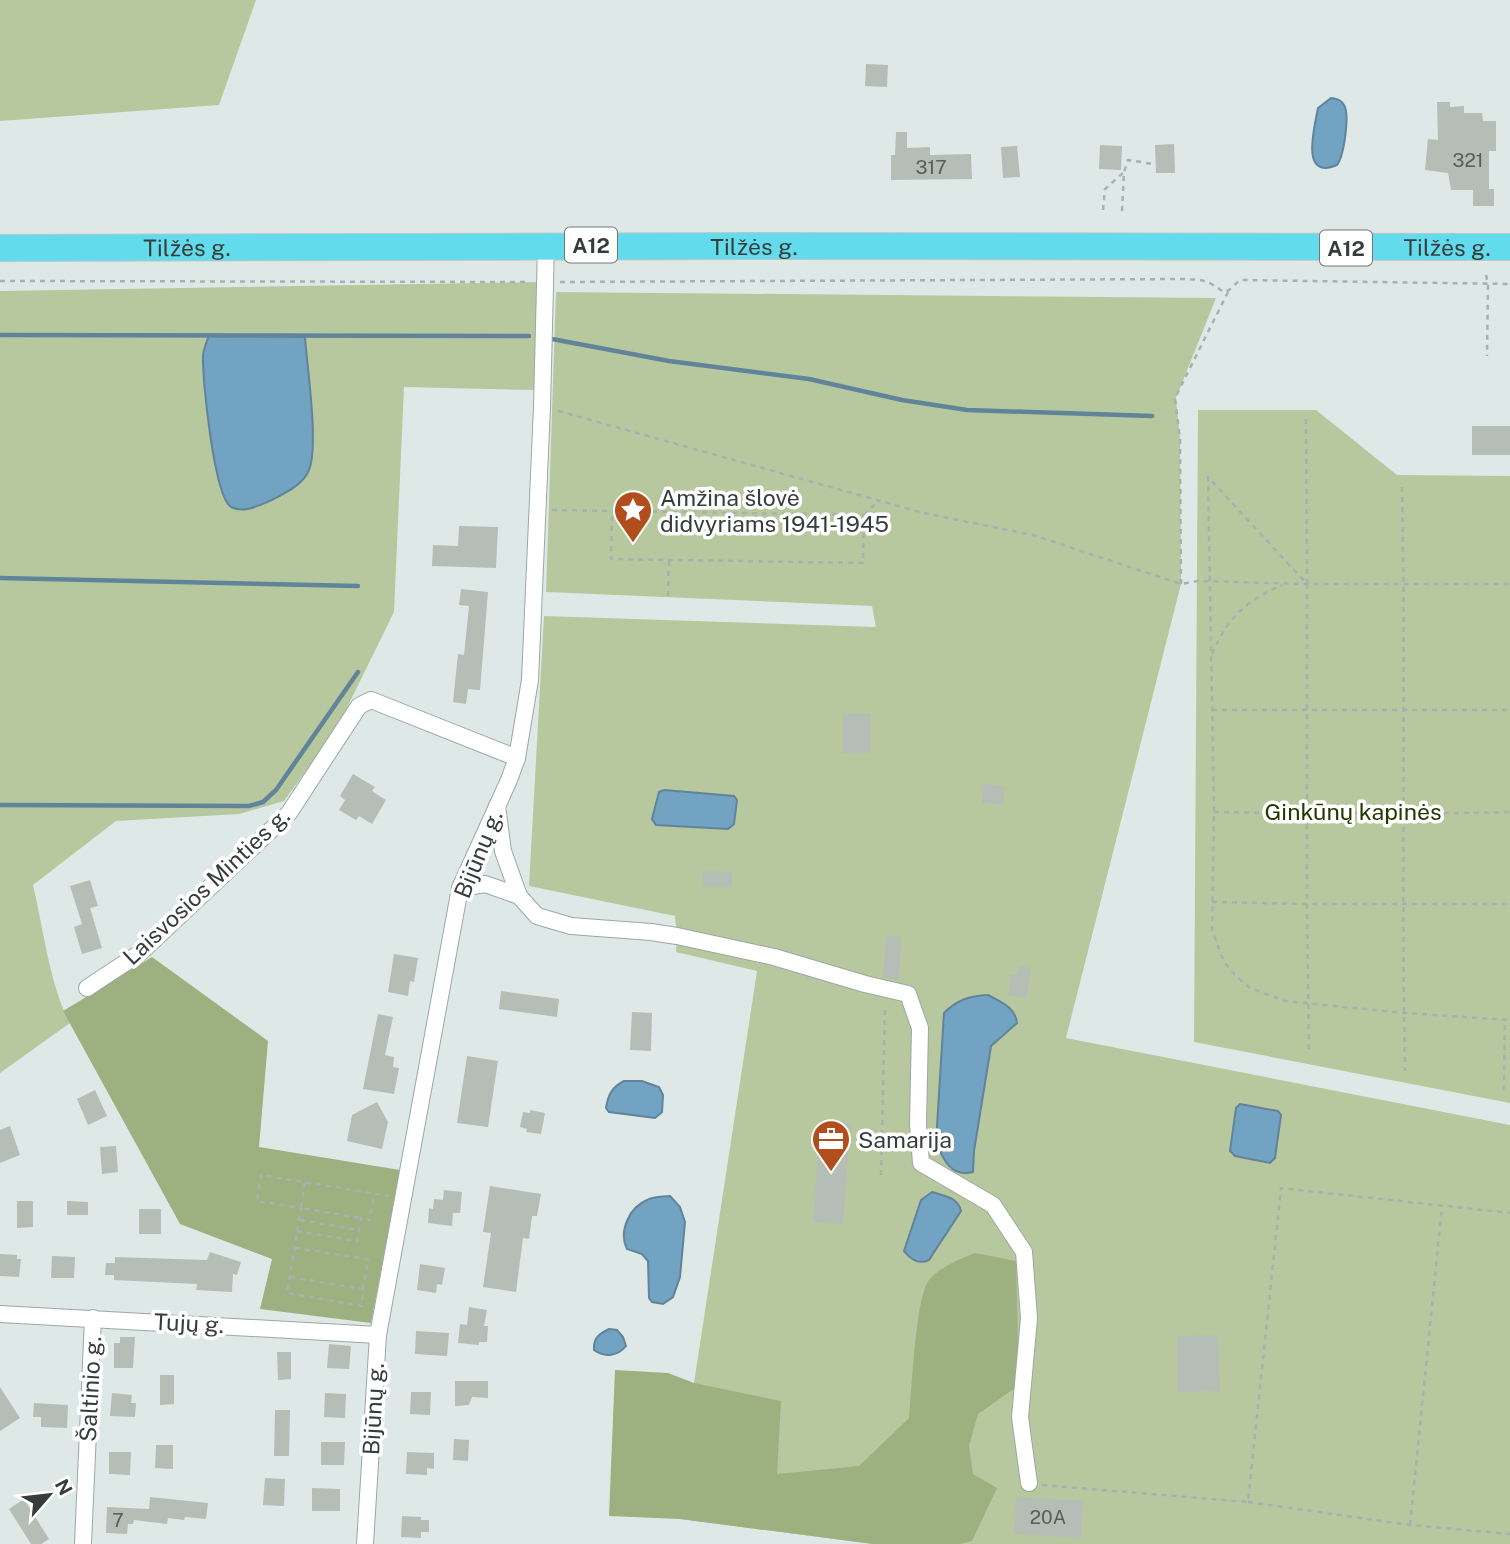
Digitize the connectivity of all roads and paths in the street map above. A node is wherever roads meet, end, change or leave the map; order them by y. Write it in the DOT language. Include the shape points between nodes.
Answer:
graph roads {
  1 [pos="1153,164"];
  2 [pos="1124,172"];
  3 [pos="1103,210"];
  4 [pos="1122,211"];
  5 [pos="546,245"];
  6 [pos="1510,247"];
  7 [pos="0,248"];
  8 [pos="1486,275"];
  9 [pos="0,281"];
  10 [pos="545,282"];
  11 [pos="1510,284"];
  12 [pos="1488,285"];
  13 [pos="1230,290"];
  14 [pos="1487,356"];
  15 [pos="542,407"];
  16 [pos="1306,419"];
  17 [pos="1402,487"];
  18 [pos="881,499"];
  19 [pos="538,510"];
  20 [pos="612,511"];
  21 [pos="864,515"];
  22 [pos="669,560"];
  23 [pos="1209,582"];
  24 [pos="1285,583"];
  25 [pos="1181,584"];
  26 [pos="1307,584"];
  27 [pos="1510,584"];
  28 [pos="1404,585"];
  29 [pos="668,596"];
  30 [pos="1211,655"];
  31 [pos="1212,710"];
  32 [pos="1306,710"];
  33 [pos="1510,710"];
  34 [pos="1403,712"];
  35 [pos="517,758"];
  36 [pos="497,806"];
  37 [pos="1213,812"];
  38 [pos="1307,812"];
  39 [pos="1510,813"];
  40 [pos="1403,814"];
  41 [pos="460,888"];
  42 [pos="519,897"];
  43 [pos="1212,902"];
  44 [pos="1402,903"];
  45 [pos="1307,904"];
  46 [pos="1510,904"];
  47 [pos="87,988"];
  48 [pos="885,989"];
  49 [pos="1308,1003"];
  50 [pos="1404,1013"];
  51 [pos="1508,1020"];
  52 [pos="1309,1054"];
  53 [pos="1405,1071"];
  54 [pos="1504,1090"];
  55 [pos="881,1175"];
  56 [pos="305,1182"];
  57 [pos="374,1194"];
  58 [pos="403,1198"];
  59 [pos="1442,1206"];
  60 [pos="301,1208"];
  61 [pos="1510,1213"];
  62 [pos="361,1218"];
  63 [pos="299,1220"];
  64 [pos="359,1230"];
  65 [pos="297,1231"];
  66 [pos="295,1248"];
  67 [pos="290,1277"];
  68 [pos="363,1289"];
  69 [pos="0,1314"];
  70 [pos="93,1318"];
  71 [pos="378,1335"];
  72 [pos="1029,1483"];
  73 [pos="1248,1502"];
  74 [pos="1410,1525"];
  75 [pos="1510,1534"];
  76 [pos="83,1544"];
  77 [pos="365,1544"];
  1 -- 2 [label="path" via="1128,160"];
  2 -- 3 [label="path" via="1105,189"];
  2 -- 4 [label="path"];
  5 -- 6 [label="highway, Tilžės g. / A12"];
  5 -- 7 [label="highway, Tilžės g. / A12"];
  5 -- 10 [label="street, Bijūnų g."];
  8 -- 12 [label="path"];
  9 -- 10 [label="path"];
  10 -- 13 [label="path" via="1202,279 1223,292"];
  10 -- 15 [label="street, Bijūnų g."];
  11 -- 12 [label="path"];
  12 -- 13 [label="path" via="1240,279"];
  12 -- 14 [label="path"];
  13 -- 25 [label="path" via="1175,398 1180,439"];
  15 -- 18 [label="path"];
  15 -- 19 [label="street, Bijūnų g."];
  16 -- 26 [label="path"];
  17 -- 28 [label="path"];
  18 -- 21 [label="path"];
  18 -- 25 [label="path" via="924,513 1033,535"];
  19 -- 20 [label="path"];
  19 -- 35 [label="street, Bijūnų g." via="530,680"];
  20 -- 21 [label="path"];
  20 -- 22 [label="path" via="611,559"];
  21 -- 22 [label="path" via="863,563"];
  22 -- 29 [label="path"];
  23 -- 24 [label="path"];
  23 -- 25 [label="path"];
  23 -- 26 [label="path" via="1208,477"];
  23 -- 30 [label="path"];
  24 -- 26 [label="path"];
  24 -- 30 [label="path" via="1255,597 1236,614"];
  26 -- 28 [label="path"];
  26 -- 32 [label="path"];
  27 -- 28 [label="path"];
  28 -- 34 [label="path"];
  30 -- 31 [label="path"];
  31 -- 32 [label="path"];
  31 -- 37 [label="path"];
  32 -- 34 [label="path"];
  32 -- 38 [label="path"];
  33 -- 34 [label="path"];
  34 -- 40 [label="path"];
  35 -- 36 [label="street, Bijūnų g."];
  35 -- 47 [label="street, Laisvosios Minties g." via="371,700 359,706 289,813 140,953"];
  36 -- 41 [label="street, Bijūnų g."];
  36 -- 42 [label="street" via="503,851"];
  37 -- 38 [label="path"];
  37 -- 43 [label="path"];
  38 -- 40 [label="path"];
  38 -- 45 [label="path"];
  39 -- 40 [label="path"];
  40 -- 44 [label="path"];
  41 -- 42 [label="street" via="485,884"];
  41 -- 58 [label="street, Bijūnų g."];
  42 -- 48 [label="street" via="537,916 571,926 677,936 774,957"];
  43 -- 45 [label="path"];
  43 -- 49 [label="path" via="1212,930 1224,962 1236,976 1250,988 1285,1001"];
  44 -- 45 [label="path"];
  44 -- 46 [label="path"];
  44 -- 50 [label="path"];
  45 -- 49 [label="path"];
  48 -- 55 [label="path"];
  48 -- 72 [label="street" via="908,994 920,1028 921,1163 993,1205 1024,1252 1029,1318 1020,1418"];
  49 -- 50 [label="path"];
  49 -- 52 [label="path"];
  50 -- 51 [label="path"];
  50 -- 53 [label="path"];
  51 -- 54 [label="path"];
  56 -- 57 [label="path"];
  56 -- 60 [label="path"];
  56 -- 60 [label="path" via="261,1175 257,1201"];
  57 -- 58 [label="path"];
  57 -- 62 [label="path" via="370,1220"];
  58 -- 71 [label="street, Bijūnų g."];
  59 -- 61 [label="path"];
  59 -- 73 [label="path" via="1281,1188"];
  59 -- 74 [label="path"];
  60 -- 62 [label="path"];
  60 -- 63 [label="path"];
  62 -- 64 [label="path"];
  63 -- 64 [label="path"];
  63 -- 65 [label="path"];
  64 -- 65 [label="path" via="357,1241"];
  65 -- 66 [label="path"];
  66 -- 67 [label="path"];
  66 -- 68 [label="path" via="368,1259"];
  67 -- 68 [label="path"];
  67 -- 68 [label="path" via="287,1293 362,1306"];
  69 -- 70 [label="street, Tujų g."];
  70 -- 71 [label="street, Tujų g."];
  70 -- 76 [label="street, Šaltinio g."];
  71 -- 77 [label="street, Bijūnų g."];
  72 -- 73 [label="path"];
  73 -- 74 [label="path"];
  74 -- 75 [label="path"];
}
